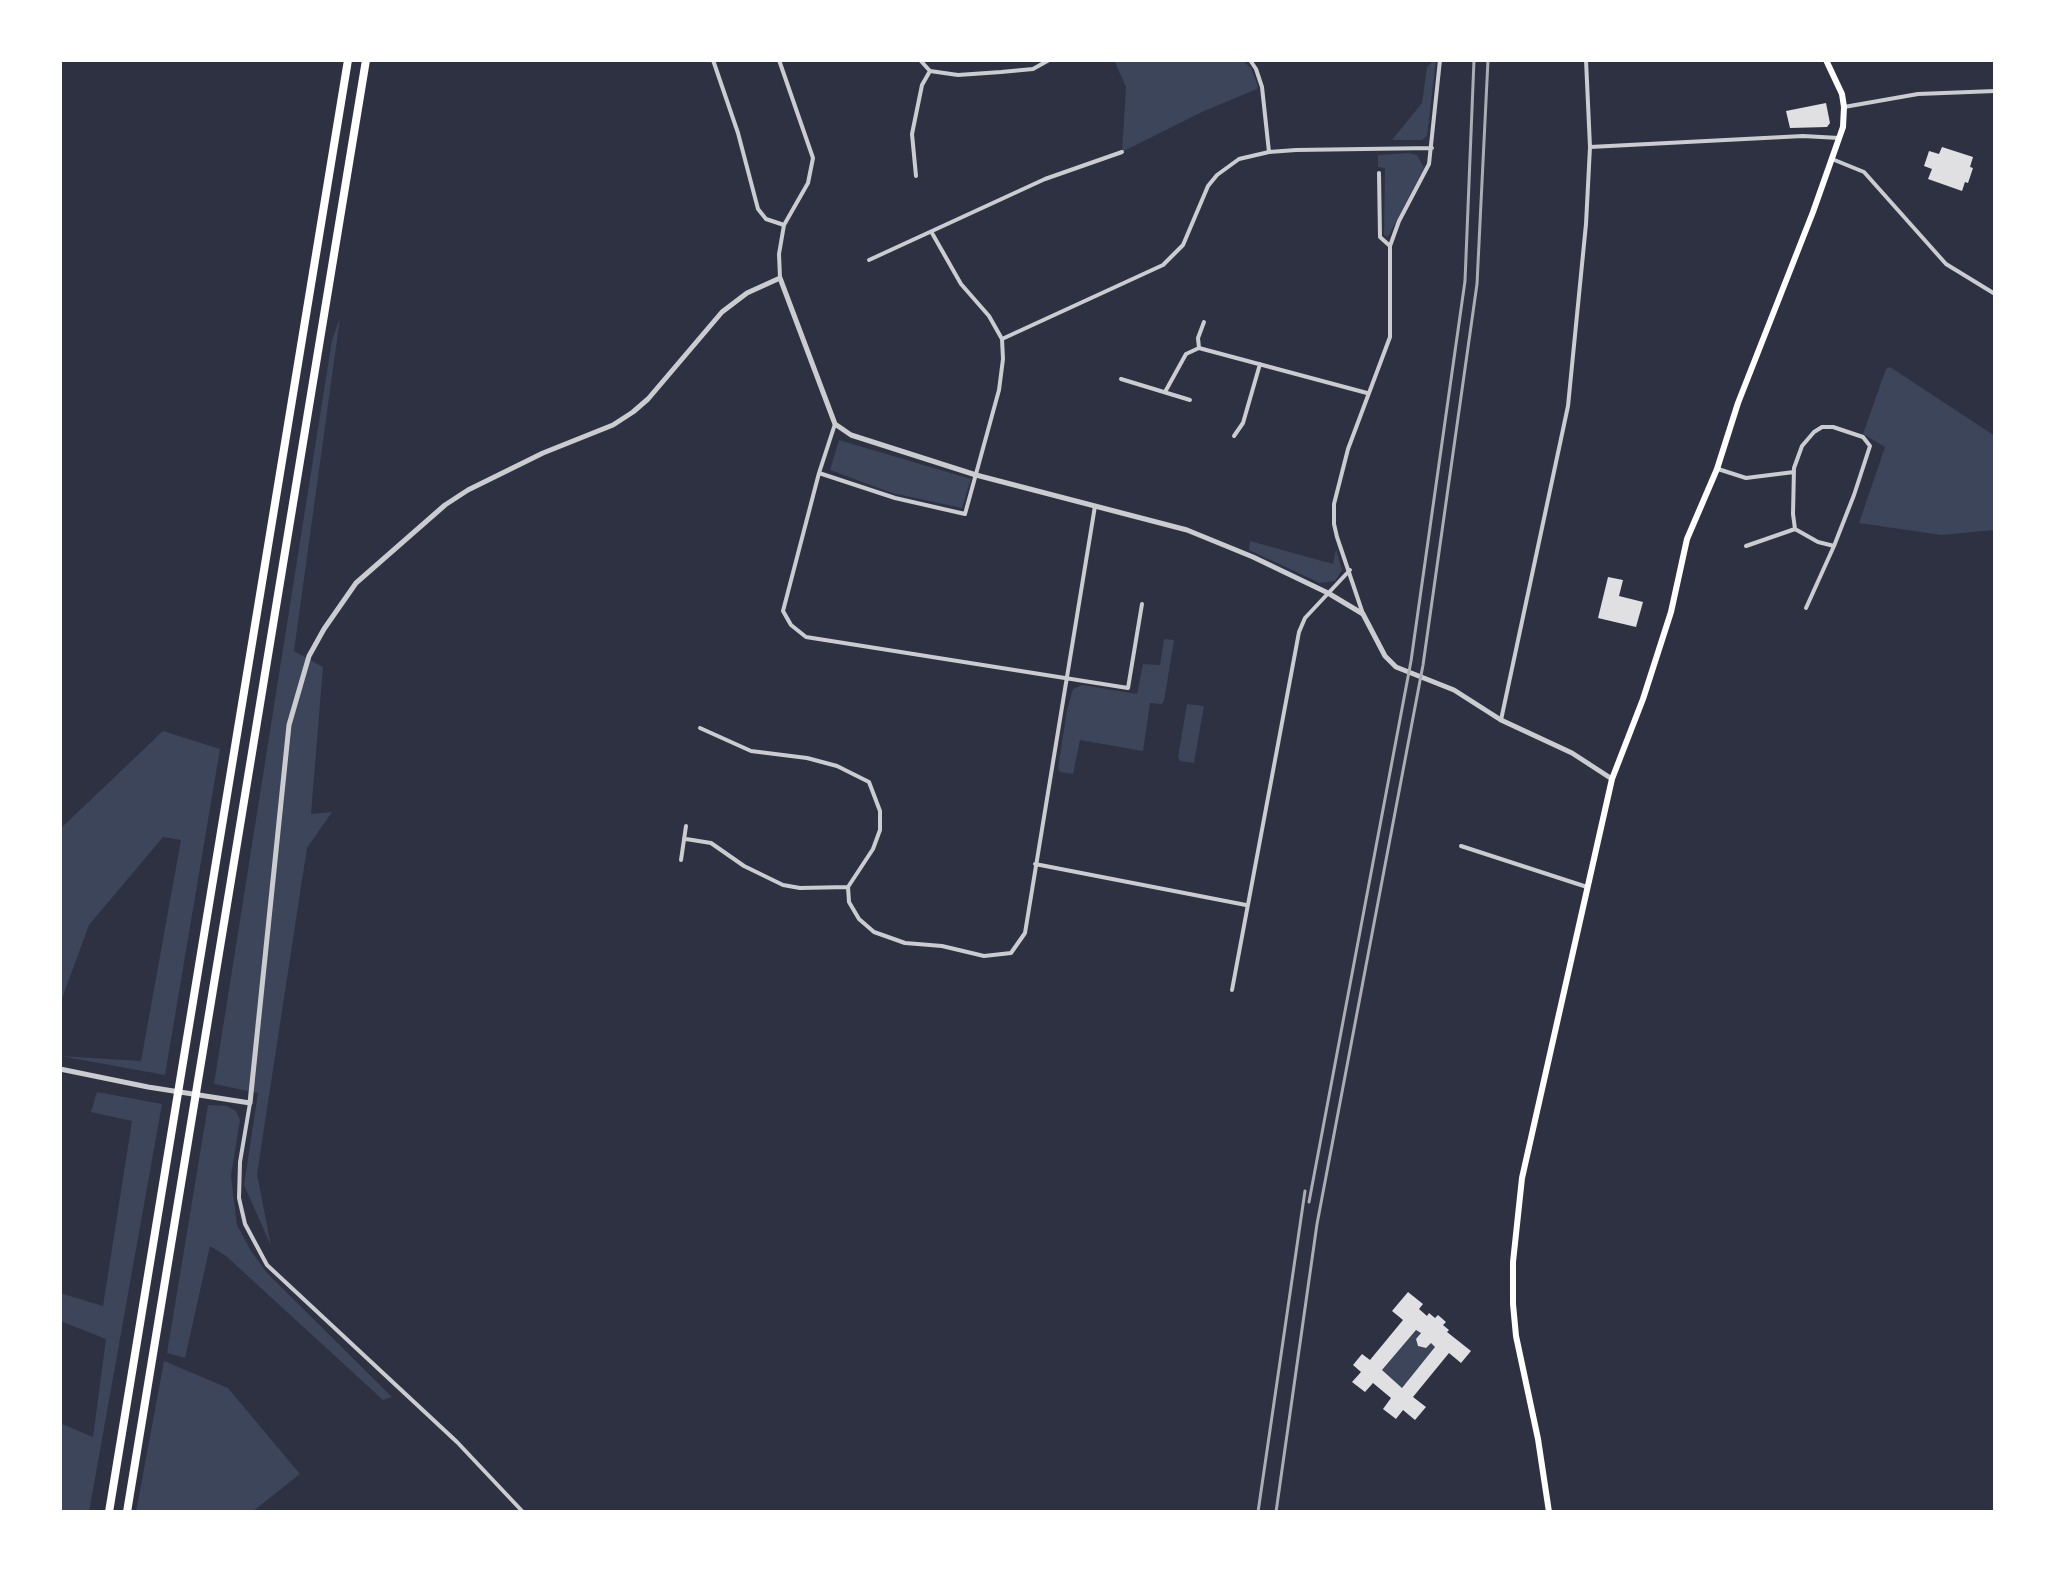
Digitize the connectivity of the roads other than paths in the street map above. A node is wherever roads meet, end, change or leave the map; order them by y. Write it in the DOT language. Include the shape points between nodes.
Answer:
graph roads {
  1 [pos="348,60"];
  2 [pos="366,60"];
  3 [pos="713,60"];
  4 [pos="779,60"];
  5 [pos="920,60"];
  6 [pos="1049,60"];
  7 [pos="1250,60"];
  8 [pos="1440,60"];
  9 [pos="1586,60"];
  10 [pos="1826,60"];
  11 [pos="930,71"];
  12 [pos="1995,91"];
  13 [pos="1844,107"];
  14 [pos="1839,138"];
  15 [pos="1590,147"];
  16 [pos="1432,148"];
  17 [pos="1122,152"];
  18 [pos="1269,152"];
  19 [pos="1832,159"];
  20 [pos="1379,173"];
  21 [pos="916,176"];
  22 [pos="784,225"];
  23 [pos="932,233"];
  24 [pos="1390,246"];
  25 [pos="869,260"];
  26 [pos="780,278"];
  27 [pos="1995,294"];
  28 [pos="1204,322"];
  29 [pos="1002,339"];
  30 [pos="1199,348"];
  31 [pos="1260,364"];
  32 [pos="1121,379"];
  33 [pos="1165,392"];
  34 [pos="1367,393"];
  35 [pos="1190,400"];
  36 [pos="835,424"];
  37 [pos="1234,436"];
  38 [pos="1717,469"];
  39 [pos="1794,472"];
  40 [pos="819,473"];
  41 [pos="976,475"];
  42 [pos="1095,506"];
  43 [pos="1795,529"];
  44 [pos="1746,546"];
  45 [pos="1834,546"];
  46 [pos="1350,570"];
  47 [pos="1328,593"];
  48 [pos="1142,604"];
  49 [pos="1806,608"];
  50 [pos="1363,614"];
  51 [pos="1067,677"];
  52 [pos="1501,720"];
  53 [pos="700,728"];
  54 [pos="1612,779"];
  55 [pos="686,826"];
  56 [pos="686,839"];
  57 [pos="1461,846"];
  58 [pos="681,860"];
  59 [pos="1035,864"];
  60 [pos="848,887"];
  61 [pos="1587,887"];
  62 [pos="1246,905"];
  63 [pos="1232,990"];
  64 [pos="60,1069"];
  65 [pos="250,1103"];
  66 [pos="109,1512"];
  67 [pos="127,1512"];
  68 [pos="523,1512"];
  69 [pos="1549,1512"];
  1 -- 66 [label="highway"];
  2 -- 67 [label="highway"];
  3 -- 22 [label="street" via="758,209 766,219"];
  4 -- 22 [label="street" via="813,158 808,183"];
  5 -- 11 [label="street"];
  6 -- 11 [label="street" via="1033,69 1001,72"];
  7 -- 18 [label="street" via="1262,87"];
  8 -- 16 [label="street"];
  9 -- 15 [label="street"];
  10 -- 13 [label="main road"];
  11 -- 21 [label="street" via="912,134"];
  12 -- 13 [label="street" via="1918,94"];
  13 -- 14 [label="main road"];
  14 -- 15 [label="street"];
  14 -- 19 [label="main road"];
  15 -- 52 [label="street" via="1568,406"];
  16 -- 18 [label="street"];
  16 -- 24 [label="street"];
  17 -- 23 [label="street" via="1045,179"];
  18 -- 29 [label="street" via="1239,159 1217,175 1183,245 1163,265"];
  19 -- 27 [label="street" via="1864,172 1946,264"];
  19 -- 38 [label="main road"];
  20 -- 24 [label="street" via="1380,237"];
  22 -- 26 [label="street"];
  23 -- 25 [label="street"];
  23 -- 29 [label="street"];
  24 -- 34 [label="street" via="1390,337"];
  26 -- 36 [label="street"];
  26 -- 65 [label="street" via="722,312 633,412 445,505 356,583 324,629 309,656 289,725"];
  28 -- 30 [label="street"];
  29 -- 41 [label="street" via="1001,381"];
  30 -- 31 [label="street"];
  30 -- 33 [label="street" via="1186,354"];
  31 -- 34 [label="street"];
  31 -- 37 [label="street" via="1243,423"];
  32 -- 33 [label="street"];
  33 -- 35 [label="street"];
  34 -- 46 [label="street" via="1334,504 1334,524"];
  36 -- 40 [label="street"];
  36 -- 41 [label="street" via="851,435"];
  38 -- 39 [label="street" via="1746,478"];
  38 -- 54 [label="main road" via="1687,539 1671,612"];
  39 -- 43 [label="street"];
  39 -- 45 [label="street" via="1802,446 1822,427 1863,437 1870,446"];
  40 -- 41 [label="street" via="965,514"];
  40 -- 51 [label="street" via="786,594 783,611 791,625 806,637"];
  41 -- 42 [label="street"];
  42 -- 47 [label="street" via="1187,530"];
  42 -- 51 [label="street"];
  43 -- 44 [label="street"];
  43 -- 45 [label="street"];
  45 -- 49 [label="street"];
  46 -- 47 [label="street"];
  46 -- 50 [label="street"];
  47 -- 50 [label="street"];
  47 -- 62 [label="street" via="1299,632"];
  48 -- 51 [label="street" via="1128,688"];
  50 -- 52 [label="street" via="1396,667 1454,690"];
  51 -- 59 [label="street"];
  52 -- 54 [label="street" via="1572,753"];
  53 -- 60 [label="street" via="751,751 807,758 869,782 880,811 880,830"];
  54 -- 61 [label="main road"];
  55 -- 56 [label="street"];
  56 -- 58 [label="street"];
  56 -- 60 [label="street" via="711,843 783,885"];
  57 -- 61 [label="street"];
  59 -- 60 [label="street" via="1025,933 1011,953 1000,955 888,939 859,919"];
  59 -- 62 [label="street"];
  61 -- 69 [label="main road" via="1522,1178 1513,1262 1516,1336"];
  62 -- 63 [label="street"];
  64 -- 65 [label="street"];
  65 -- 68 [label="street" via="239,1198 245,1224 267,1265 457,1442"];
}
